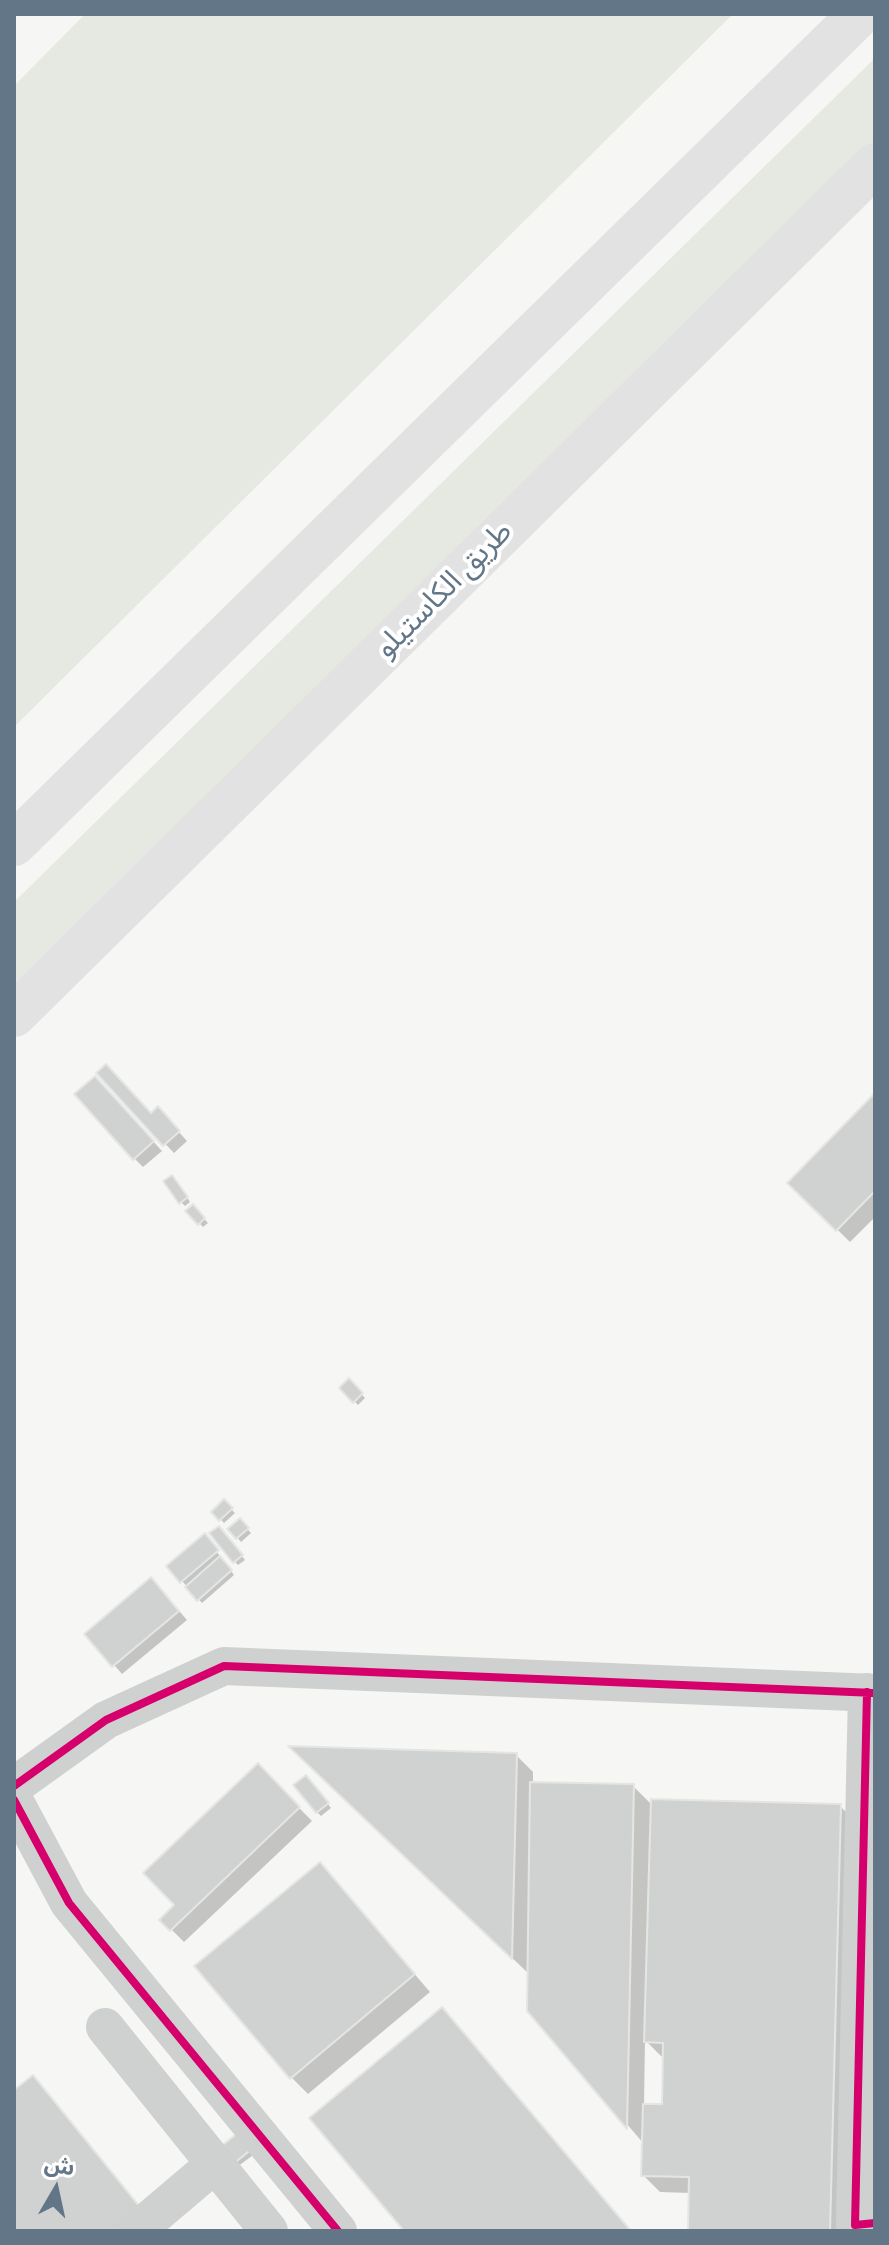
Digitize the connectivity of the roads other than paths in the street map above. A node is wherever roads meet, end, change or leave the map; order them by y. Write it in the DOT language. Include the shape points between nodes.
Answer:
graph roads {
  1 [pos="860,14"];
  2 [pos="875,165"];
  3 [pos="14,844"];
  4 [pos="14,1015"];
  5 [pos="871,1692"];
  6 [pos="14,1786"];
  7 [pos="14,1800"];
  8 [pos="105,2027"];
  9 [pos="215,2164"];
  10 [pos="875,2223"];
  11 [pos="136,2231"];
  12 [pos="269,2231"];
  13 [pos="338,2231"];
  1 -- 3 [label="highway"];
  2 -- 4 [label="highway, طريق الكاستيلو"];
  5 -- 6 [label="street" via="224,1666 106,1720"];
  5 -- 10 [label="street" via="855,2225"];
  7 -- 13 [label="street" via="69,1903"];
  8 -- 9 [label="street"];
  9 -- 11 [label="street"];
  9 -- 12 [label="street"];
}
